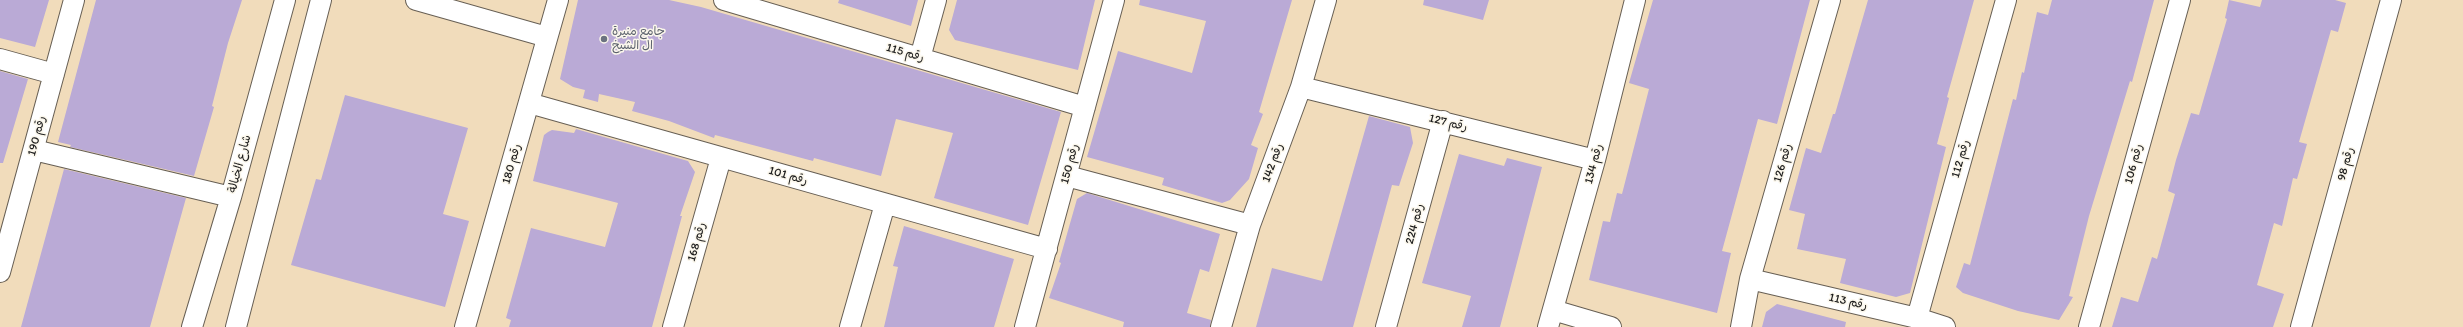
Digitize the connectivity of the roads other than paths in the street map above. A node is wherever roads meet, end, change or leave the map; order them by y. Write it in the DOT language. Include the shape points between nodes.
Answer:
graph roads {
  1 [pos="74,0"];
  2 [pos="285,0"];
  3 [pos="321,0"];
  4 [pos="416,0"];
  5 [pos="558,0"];
  6 [pos="724,0"];
  7 [pos="936,0"];
  8 [pos="1114,0"];
  9 [pos="1326,0"];
  10 [pos="1635,0"];
  11 [pos="1830,0"];
  12 [pos="2006,0"];
  13 [pos="2180,0"];
  14 [pos="2391,0"];
  15 [pos="764,6"];
  16 [pos="548,37"];
  17 [pos="920,58"];
  18 [pos="0,59"];
  19 [pos="54,74"];
  20 [pos="1302,87"];
  21 [pos="529,103"];
  22 [pos="1085,107"];
  23 [pos="1443,121"];
  24 [pos="34,150"];
  25 [pos="721,158"];
  26 [pos="1595,160"];
  27 [pos="1067,176"];
  28 [pos="231,196"];
  29 [pos="885,204"];
  30 [pos="1250,225"];
  31 [pos="1047,249"];
  32 [pos="0,272"];
  33 [pos="1750,279"];
  34 [pos="1917,318"];
  35 [pos="1551,319"];
  36 [pos="192,327"];
  37 [pos="236,327"];
  38 [pos="465,327"];
  39 [pos="673,327"];
  40 [pos="850,327"];
  41 [pos="1025,327"];
  42 [pos="1221,327"];
  43 [pos="1386,327"];
  44 [pos="1611,327"];
  45 [pos="1741,327"];
  46 [pos="1945,327"];
  47 [pos="2089,327"];
  48 [pos="2301,327"];
  1 -- 19 [label="street, رقم 190"];
  2 -- 28 [label="street, شارع الخيالة"];
  3 -- 37 [label="street"];
  4 -- 16 [label="street"];
  5 -- 16 [label="street, رقم 180"];
  6 -- 15 [label="street, رقم 115"];
  7 -- 17 [label="street"];
  8 -- 22 [label="street, رقم 150"];
  9 -- 20 [label="street, رقم 142"];
  10 -- 26 [label="street, رقم 134"];
  11 -- 33 [label="street, رقم 126"];
  12 -- 34 [label="street, رقم 112"];
  13 -- 47 [label="street, رقم 106"];
  14 -- 48 [label="street, رقم 98"];
  15 -- 17 [label="street, رقم 115"];
  16 -- 21 [label="street, رقم 180"];
  17 -- 22 [label="street, رقم 115"];
  18 -- 19 [label="street"];
  19 -- 24 [label="street, رقم 190"];
  20 -- 23 [label="street, رقم 127"];
  20 -- 30 [label="street, رقم 142"];
  21 -- 25 [label="street, رقم 101"];
  21 -- 38 [label="street, رقم 180"];
  22 -- 27 [label="street, رقم 150"];
  23 -- 26 [label="street, رقم 127"];
  23 -- 43 [label="street, رقم 224"];
  24 -- 28 [label="street"];
  24 -- 32 [label="street, رقم 190"];
  25 -- 29 [label="street, رقم 101"];
  25 -- 39 [label="street, رقم 168"];
  26 -- 35 [label="street, رقم 134"];
  27 -- 30 [label="street"];
  27 -- 31 [label="street, رقم 150"];
  28 -- 36 [label="street, شارع الخيالة"];
  29 -- 31 [label="street, رقم 101"];
  29 -- 40 [label="street"];
  30 -- 42 [label="street, رقم 142"];
  31 -- 41 [label="street, رقم 150"];
  33 -- 34 [label="street, رقم 113"];
  33 -- 45 [label="street, رقم 126"];
  34 -- 46 [label="street, رقم 113"];
  35 -- 44 [label="street"];
}
